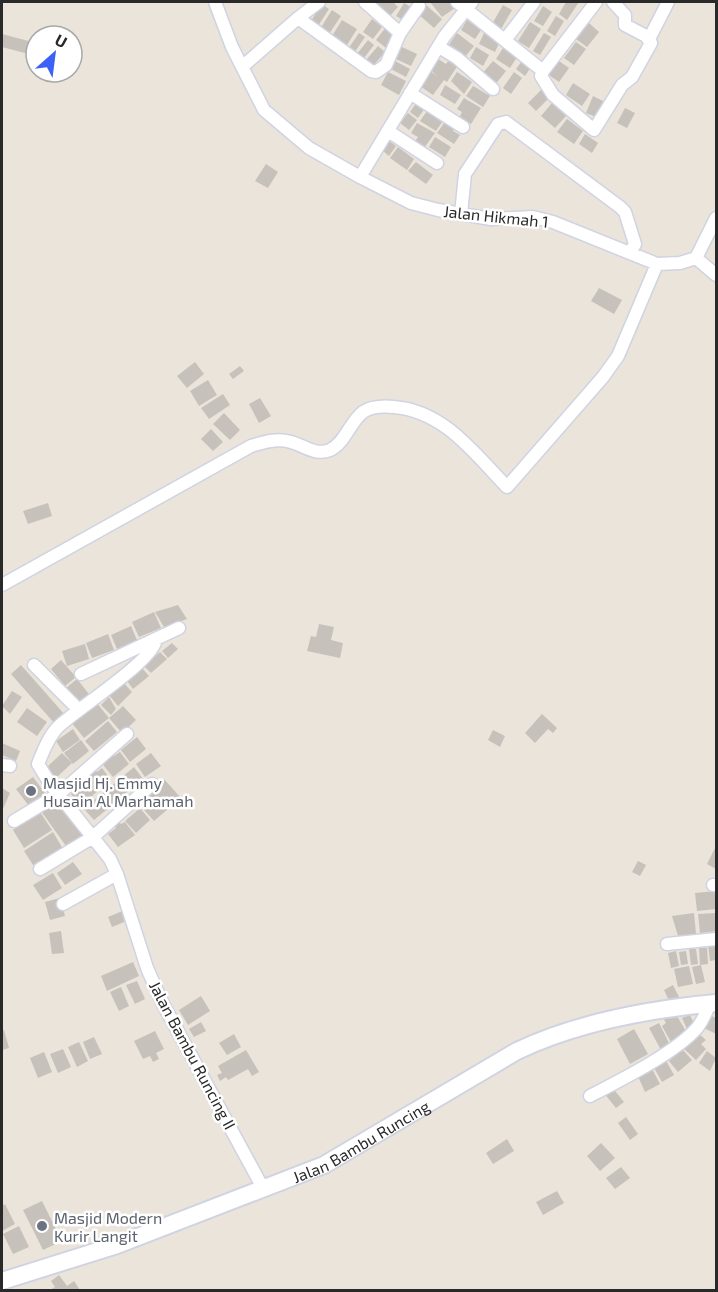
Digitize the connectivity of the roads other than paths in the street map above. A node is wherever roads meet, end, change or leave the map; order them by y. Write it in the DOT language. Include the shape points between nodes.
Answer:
graph roads {
  1 [pos="215,2"];
  2 [pos="319,2"];
  3 [pos="365,2"];
  4 [pos="534,2"];
  5 [pos="597,2"];
  6 [pos="613,2"];
  7 [pos="668,2"];
  8 [pos="464,4"];
  9 [pos="419,6"];
  10 [pos="298,18"];
  11 [pos="400,33"];
  12 [pos="649,39"];
  13 [pos="505,40"];
  14 [pos="439,47"];
  15 [pos="242,67"];
  16 [pos="543,71"];
  17 [pos="493,89"];
  18 [pos="410,93"];
  19 [pos="463,127"];
  20 [pos="388,131"];
  21 [pos="436,163"];
  22 [pos="360,177"];
  23 [pos="461,214"];
  24 [pos="717,218"];
  25 [pos="630,253"];
  26 [pos="696,258"];
  27 [pos="657,264"];
  28 [pos="717,274"];
  29 [pos="2,585"];
  30 [pos="179,628"];
  31 [pos="156,639"];
  32 [pos="34,665"];
  33 [pos="81,674"];
  34 [pos="79,710"];
  35 [pos="127,734"];
  36 [pos="152,784"];
  37 [pos="59,794"];
  38 [pos="14,821"];
  39 [pos="93,837"];
  40 [pos="40,869"];
  41 [pos="117,874"];
  42 [pos="63,904"];
  43 [pos="717,939"];
  44 [pos="666,944"];
  45 [pos="713,1003"];
  46 [pos="590,1096"];
  47 [pos="264,1190"];
  48 [pos="2,1281"];
  1 -- 15 [label="street, Jalan Hikmah 1"];
  2 -- 10 [label="street"];
  3 -- 11 [label="street"];
  4 -- 13 [label="street"];
  5 -- 16 [label="street"];
  6 -- 12 [label="street" via="625,15 625,25"];
  7 -- 12 [label="street"];
  8 -- 13 [label="street"];
  8 -- 14 [label="street"];
  9 -- 11 [label="street"];
  10 -- 11 [label="street" via="376,72 386,65"];
  10 -- 15 [label="street"];
  12 -- 16 [label="street" via="650,45 632,77 622,85 594,130 546,87"];
  13 -- 16 [label="street"];
  14 -- 17 [label="street"];
  14 -- 18 [label="street"];
  15 -- 22 [label="street, Jalan Hikmah 1" via="264,110 280,126"];
  18 -- 19 [label="street"];
  18 -- 20 [label="street"];
  20 -- 21 [label="street"];
  20 -- 22 [label="street"];
  22 -- 23 [label="street, Jalan Hikmah 1" via="411,203"];
  23 -- 25 [label="street, Jalan Hikmah 1" via="491,219 533,217"];
  23 -- 25 [label="street" via="465,174 498,124 506,122 625,212 635,244"];
  24 -- 26 [label="street"];
  25 -- 27 [label="street, Jalan Hikmah 1"];
  26 -- 27 [label="street, Jalan Hikmah 1"];
  26 -- 28 [label="street"];
  27 -- 29 [label="street" via="618,356 507,487 446,425 410,408 373,407 353,422 332,449 312,451 290,441 270,440 251,446"];
  30 -- 31 [label="street"];
  31 -- 33 [label="street"];
  31 -- 34 [label="street" via="155,646 131,670"];
  32 -- 34 [label="street"];
  34 -- 37 [label="street, Jalan Bambu Runcing II" via="56,729 38,764"];
  35 -- 37 [label="street"];
  36 -- 39 [label="street"];
  37 -- 38 [label="street"];
  37 -- 39 [label="street, Jalan Bambu Runcing II"];
  39 -- 40 [label="street"];
  39 -- 41 [label="street, Jalan Bambu Runcing II"];
  41 -- 42 [label="street"];
  41 -- 47 [label="street, Jalan Bambu Runcing II" via="162,1002"];
  43 -- 44 [label="street"];
  45 -- 46 [label="street" via="691,1034 668,1052"];
  45 -- 47 [label="street, Jalan Bambu Runcing" via="580,1027 542,1039 324,1166"];
  47 -- 48 [label="street, Jalan Bambu Runcing" via="86,1256"];
}
